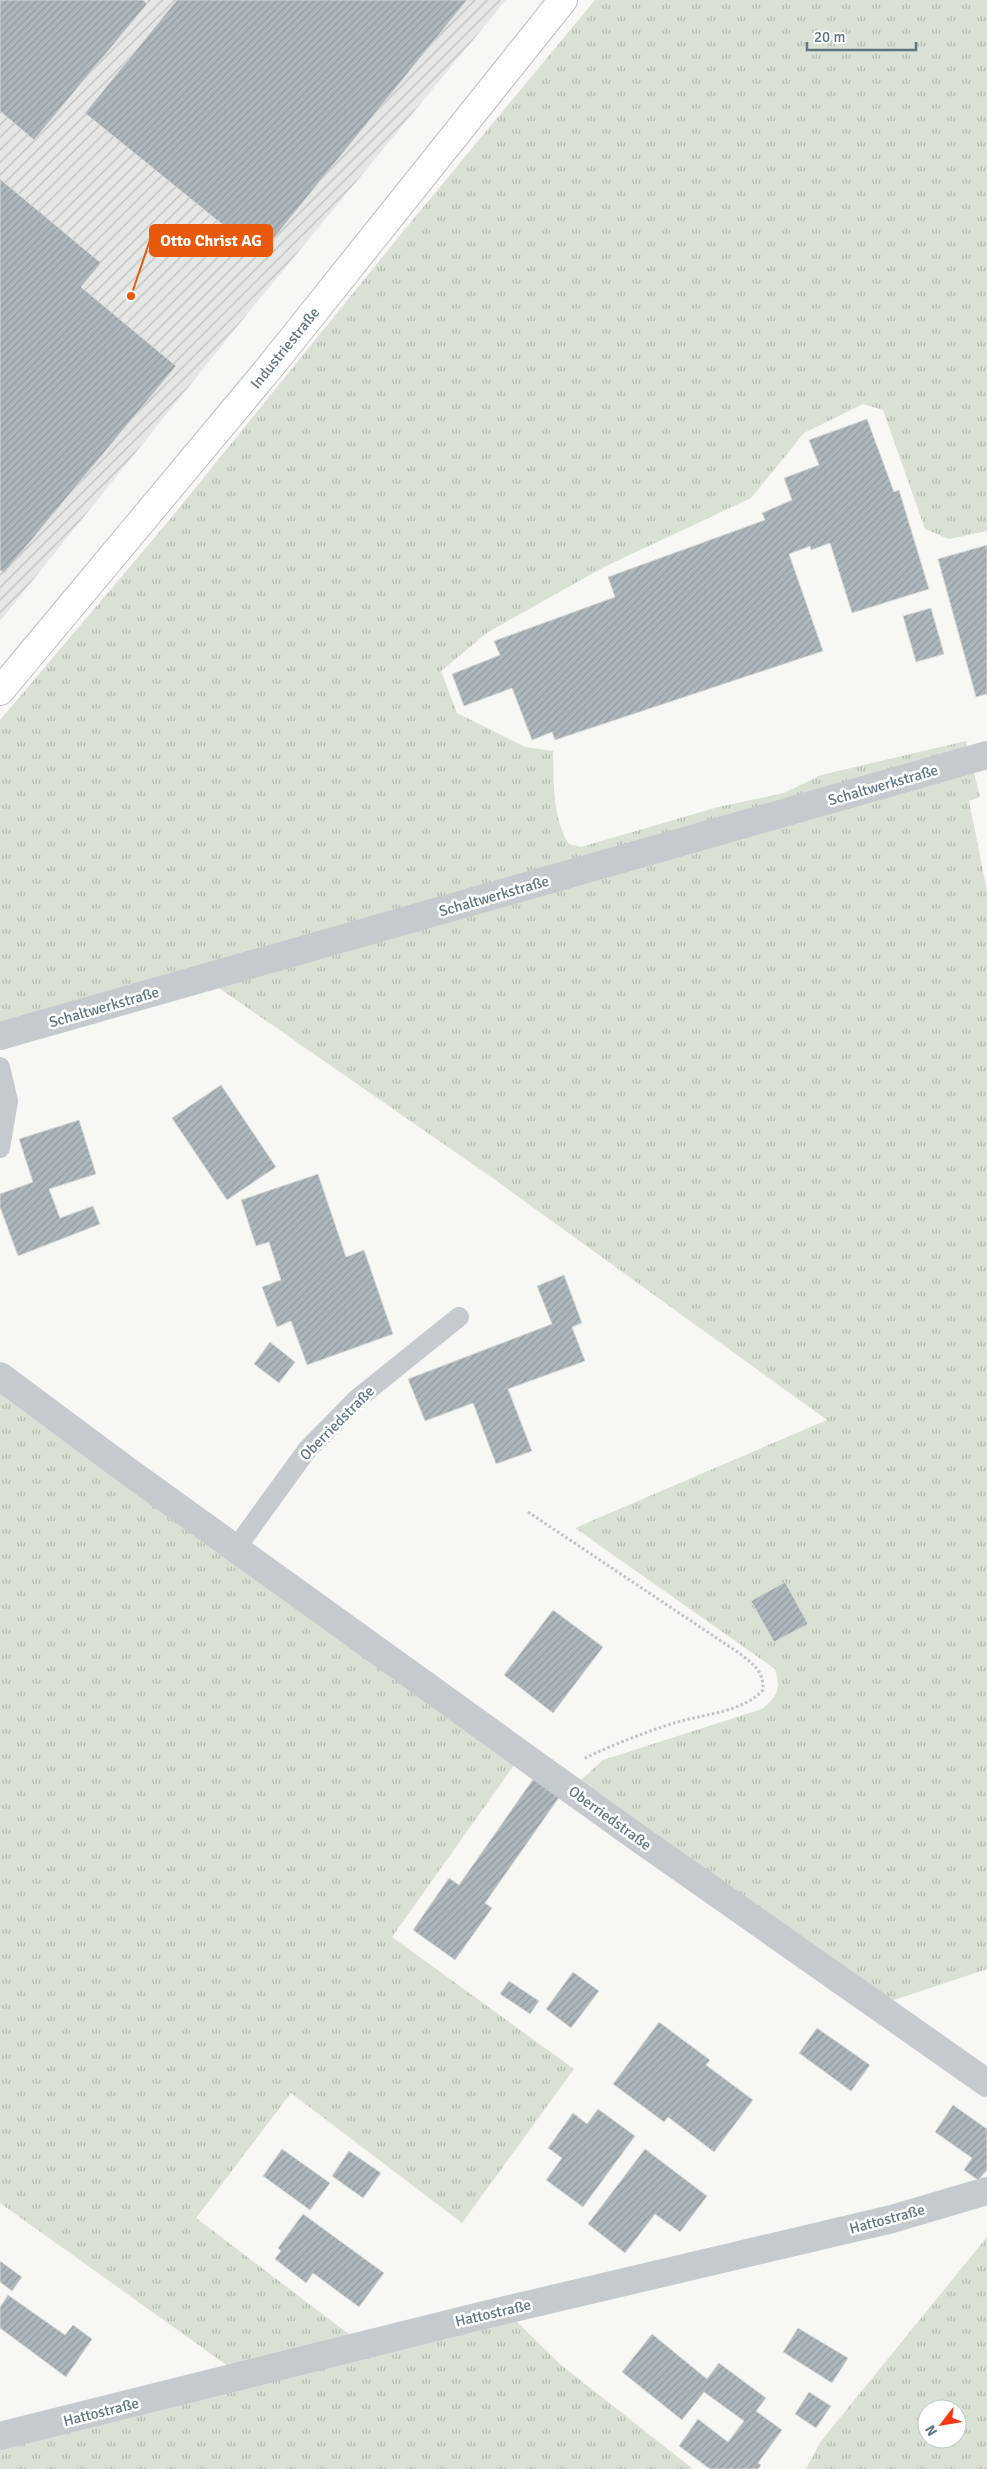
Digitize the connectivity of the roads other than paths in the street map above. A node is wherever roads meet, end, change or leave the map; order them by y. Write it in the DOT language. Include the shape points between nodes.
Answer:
graph roads {
  1 [pos="564,0"];
  2 [pos="0,691"];
  3 [pos="987,755"];
  4 [pos="0,1036"];
  5 [pos="0,1068"];
  6 [pos="0,1148"];
  7 [pos="459,1317"];
  8 [pos="0,1376"];
  9 [pos="236,1548"];
  10 [pos="987,2083"];
  11 [pos="987,2191"];
  12 [pos="0,2436"];
  1 -- 2 [label="street, Industriestraße" via="270,367"];
  3 -- 4 [label="street, Schaltwerkstraße"];
  5 -- 6 [label="lane" via="8,1101"];
  7 -- 9 [label="lane, Oberriedstraße" via="357,1399 307,1450"];
  8 -- 9 [label="street, Oberriedstraße"];
  9 -- 10 [label="street, Oberriedstraße"];
  11 -- 12 [label="street, Hattostraße" via="892,2219 476,2317"];
}
